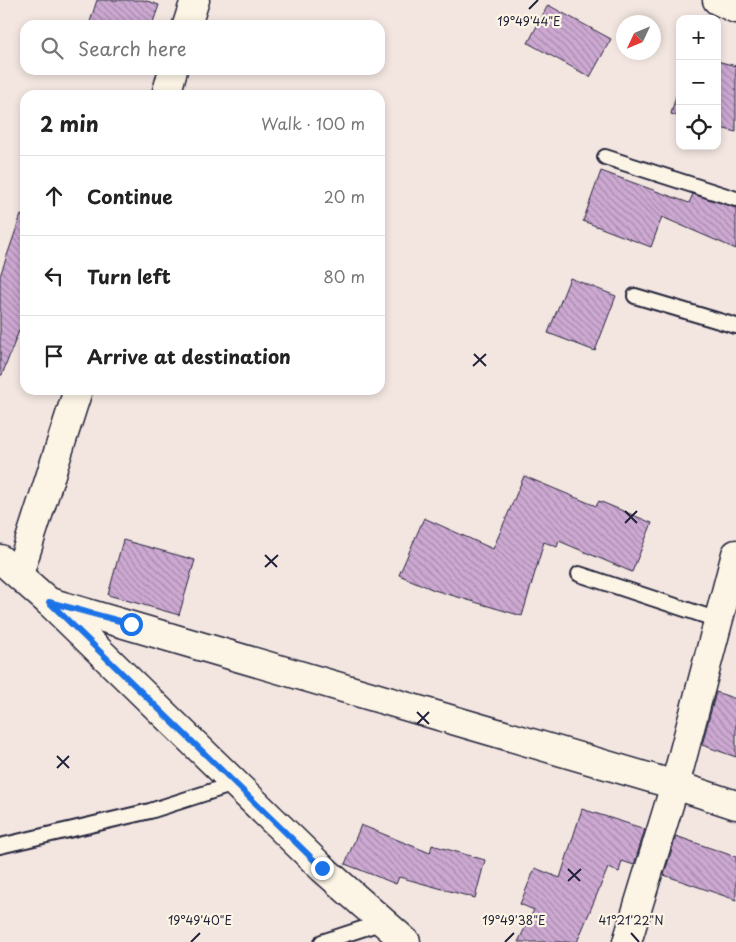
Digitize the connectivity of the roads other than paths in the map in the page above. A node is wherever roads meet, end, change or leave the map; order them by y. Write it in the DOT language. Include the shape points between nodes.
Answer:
graph roads {
  1 [pos="195,0"];
  2 [pos="717,0"];
  3 [pos="736,9"];
  4 [pos="189,20"];
  5 [pos="172,75"];
  6 [pos="167,90"];
  7 [pos="605,157"];
  8 [pos="736,199"];
  9 [pos="635,296"];
  10 [pos="736,326"];
  11 [pos="76,395"];
  12 [pos="736,554"];
  13 [pos="6,570"];
  14 [pos="579,574"];
  15 [pos="49,602"];
  16 [pos="718,620"];
  17 [pos="234,784"];
  18 [pos="675,784"];
  19 [pos="736,805"];
  20 [pos="0,846"];
  21 [pos="383,922"];
  22 [pos="322,942"];
  23 [pos="406,942"];
  24 [pos="627,942"];
  1 -- 4 [label="street"];
  2 -- 3 [label="street"];
  5 -- 6 [label="street"];
  7 -- 8 [label="lane"];
  9 -- 10 [label="lane"];
  11 -- 13 [label="street"];
  12 -- 16 [label="street"];
  13 -- 15 [label="street"];
  14 -- 16 [label="lane"];
  15 -- 17 [label="street"];
  15 -- 18 [label="street"];
  16 -- 18 [label="street"];
  17 -- 20 [label="lane" via="150,811"];
  17 -- 21 [label="street"];
  18 -- 19 [label="street"];
  18 -- 24 [label="street"];
  21 -- 22 [label="lane"];
  21 -- 23 [label="street"];
}
